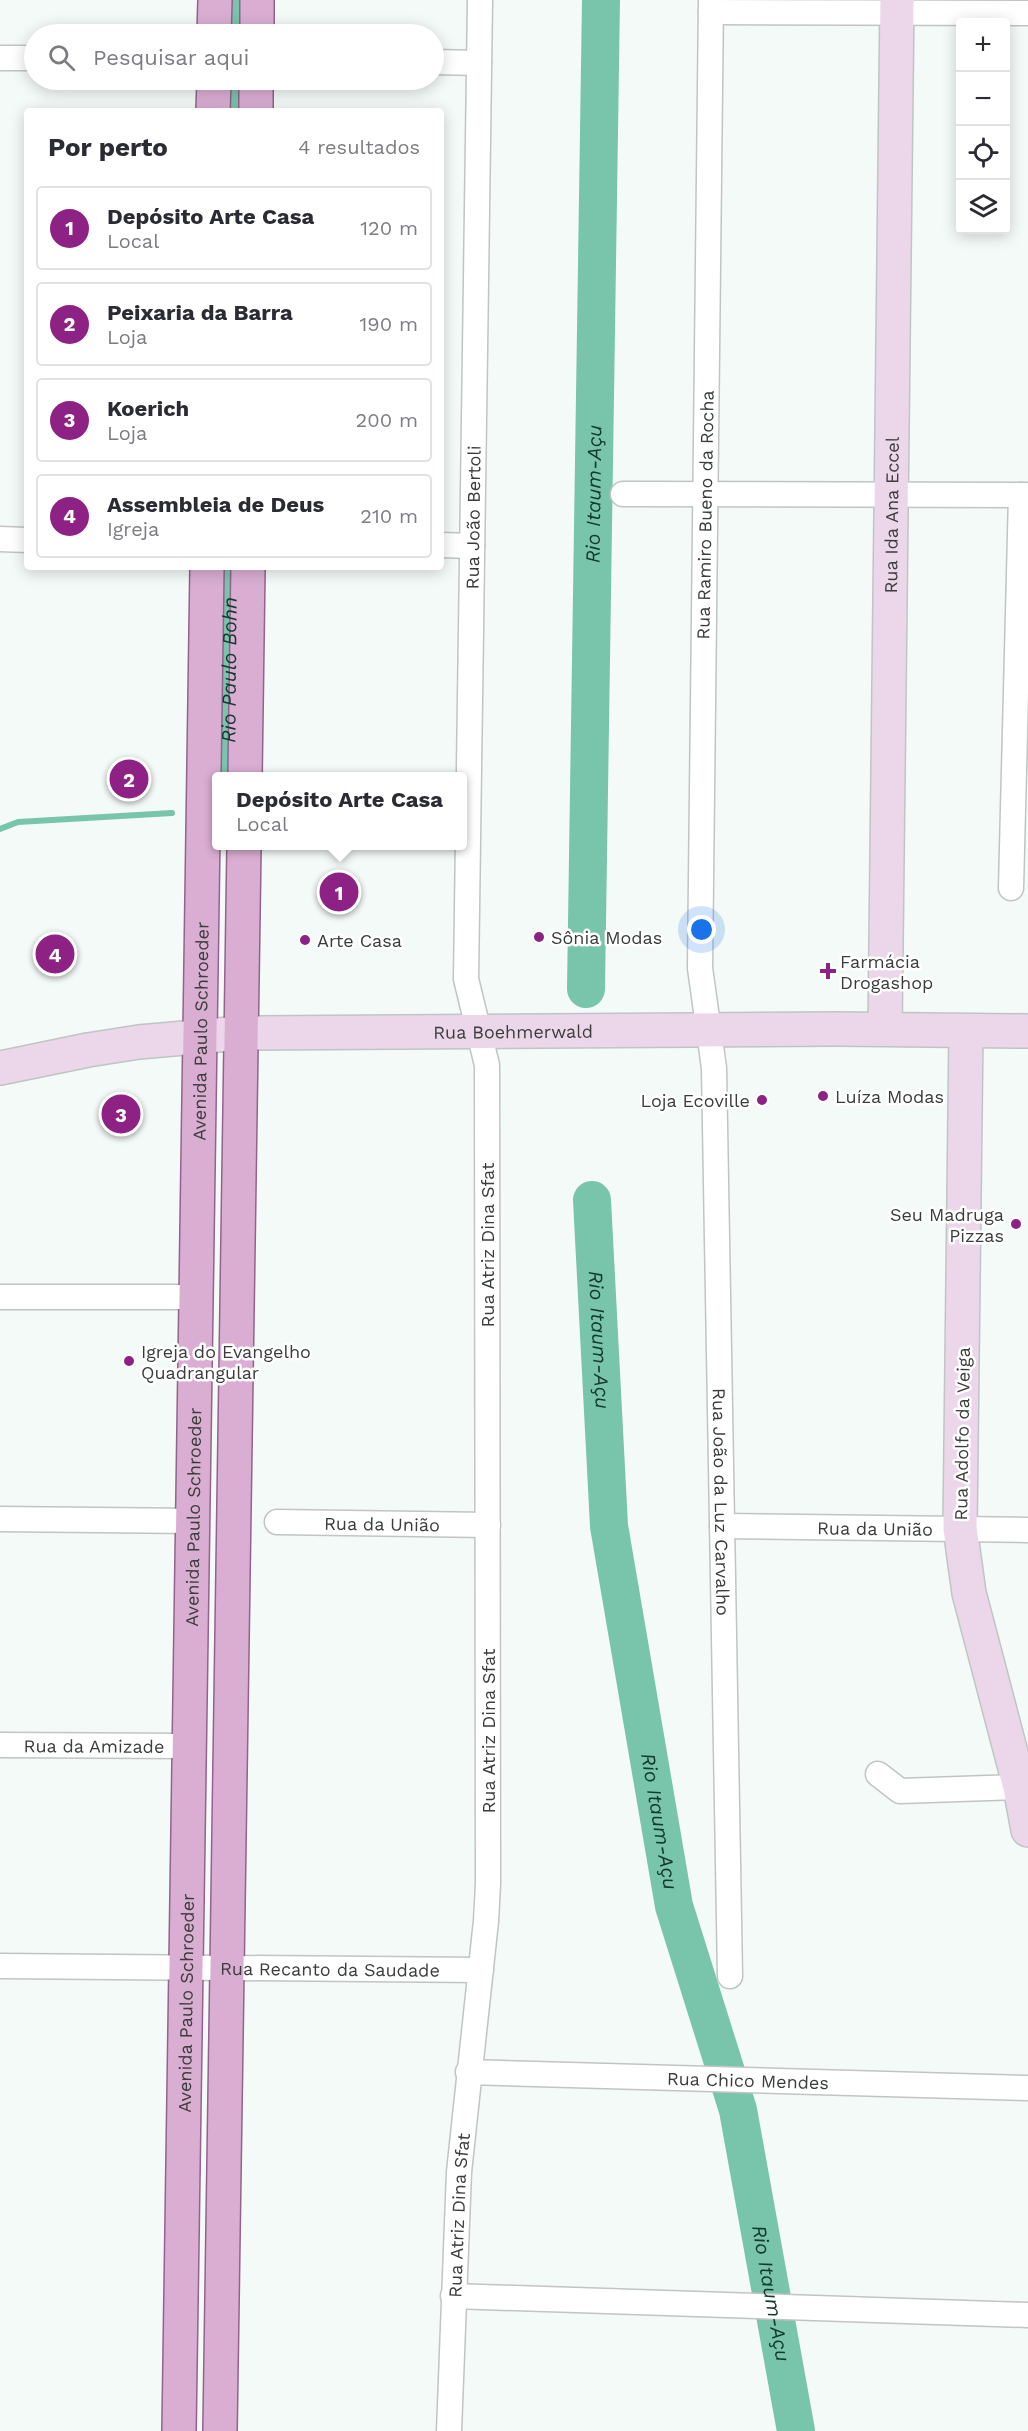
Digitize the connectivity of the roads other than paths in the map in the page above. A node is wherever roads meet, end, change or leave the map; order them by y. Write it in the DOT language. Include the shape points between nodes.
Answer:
graph roads {
  1 [pos="215,0"];
  2 [pos="257,0"];
  3 [pos="480,0"];
  4 [pos="711,6"];
  5 [pos="896,7"];
  6 [pos="1028,14"];
  7 [pos="214,24"];
  8 [pos="257,24"];
  9 [pos="0,58"];
  10 [pos="24,58"];
  11 [pos="444,62"];
  12 [pos="479,63"];
  13 [pos="214,90"];
  14 [pos="256,90"];
  15 [pos="213,108"];
  16 [pos="256,108"];
  17 [pos="622,494"];
  18 [pos="705,494"];
  19 [pos="891,495"];
  20 [pos="1024,495"];
  21 [pos="0,539"];
  22 [pos="24,540"];
  23 [pos="444,545"];
  24 [pos="472,546"];
  25 [pos="207,570"];
  26 [pos="248,570"];
  27 [pos="245,772"];
  28 [pos="244,850"];
  29 [pos="1011,888"];
  30 [pos="708,1029"];
  31 [pos="885,1029"];
  32 [pos="477,1031"];
  33 [pos="966,1031"];
  34 [pos="1028,1031"];
  35 [pos="241,1033"];
  36 [pos="200,1035"];
  37 [pos="0,1068"];
  38 [pos="0,1297"];
  39 [pos="196,1298"];
  40 [pos="0,1519"];
  41 [pos="193,1521"];
  42 [pos="277,1522"];
  43 [pos="488,1525"];
  44 [pos="722,1526"];
  45 [pos="960,1528"];
  46 [pos="1028,1530"];
  47 [pos="0,1745"];
  48 [pos="189,1746"];
  49 [pos="878,1774"];
  50 [pos="1020,1787"];
  51 [pos="1028,1830"];
  52 [pos="0,1966"];
  53 [pos="186,1968"];
  54 [pos="227,1968"];
  55 [pos="480,1970"];
  56 [pos="730,1976"];
  57 [pos="468,2072"];
  58 [pos="1028,2088"];
  59 [pos="453,2296"];
  60 [pos="1028,2315"];
  61 [pos="179,2431"];
  62 [pos="220,2431"];
  63 [pos="449,2431"];
  1 -- 7 [label="main road"];
  2 -- 8 [label="main road"];
  3 -- 12 [label="street, Rua João Bertoli"];
  4 -- 5 [label="street"];
  4 -- 18 [label="street, Rua Ramiro Bueno da Rocha"];
  5 -- 6 [label="street"];
  5 -- 19 [label="street, Rua Ida Ana Eccel"];
  9 -- 10 [label="street"];
  11 -- 12 [label="street"];
  12 -- 24 [label="street, Rua João Bertoli"];
  13 -- 15 [label="main road"];
  14 -- 16 [label="main road"];
  17 -- 18 [label="street"];
  18 -- 19 [label="street"];
  18 -- 30 [label="street, Rua Ramiro Bueno da Rocha" via="700,968"];
  19 -- 20 [label="street"];
  19 -- 31 [label="street, Rua Ida Ana Eccel"];
  20 -- 29 [label="street"];
  21 -- 22 [label="street"];
  23 -- 24 [label="street"];
  24 -- 32 [label="street, Rua João Bertoli" via="466,979"];
  25 -- 36 [label="main road, Avenida Paulo Schroeder"];
  26 -- 27 [label="main road"];
  28 -- 35 [label="main road"];
  30 -- 31 [label="street, Rua Boehmerwald"];
  30 -- 32 [label="street, Rua Boehmerwald"];
  30 -- 44 [label="street, Rua João da Luz Carvalho" via="714,1068"];
  31 -- 33 [label="street, Rua Boehmerwald"];
  32 -- 35 [label="street, Rua Boehmerwald"];
  32 -- 43 [label="street, Rua Atriz Dina Sfat" via="487,1065"];
  33 -- 34 [label="street, Rua Boehmerwald"];
  33 -- 45 [label="street, Rua Adolfo da Veiga"];
  35 -- 36 [label="street, Rua Boehmerwald"];
  35 -- 54 [label="main road"];
  36 -- 37 [label="street, Rua Boehmerwald" via="88,1050"];
  36 -- 39 [label="main road, Avenida Paulo Schroeder"];
  38 -- 39 [label="street"];
  39 -- 41 [label="main road, Avenida Paulo Schroeder"];
  40 -- 41 [label="street"];
  41 -- 48 [label="main road, Avenida Paulo Schroeder"];
  42 -- 43 [label="street, Rua da União"];
  43 -- 55 [label="street, Rua Atriz Dina Sfat" via="488,1884"];
  44 -- 45 [label="street, Rua da União"];
  44 -- 56 [label="street, Rua João da Luz Carvalho"];
  45 -- 46 [label="street, Rua da União"];
  45 -- 50 [label="street, Rua Adolfo da Veiga" via="969,1593"];
  47 -- 48 [label="street, Rua da Amizade"];
  48 -- 53 [label="main road, Avenida Paulo Schroeder"];
  49 -- 50 [label="street" via="900,1791"];
  50 -- 51 [label="street, Rua Adolfo da Veiga"];
  52 -- 53 [label="street, Rua Recanto da Saudade"];
  53 -- 54 [label="street, Rua Recanto da Saudade"];
  53 -- 61 [label="main road, Avenida Paulo Schroeder"];
  54 -- 55 [label="street, Rua Recanto da Saudade"];
  54 -- 62 [label="main road"];
  55 -- 57 [label="street, Rua Atriz Dina Sfat"];
  57 -- 58 [label="street, Rua Chico Mendes"];
  57 -- 59 [label="street, Rua Atriz Dina Sfat"];
  59 -- 60 [label="street"];
  59 -- 63 [label="street, Rua Atriz Dina Sfat"];
}
